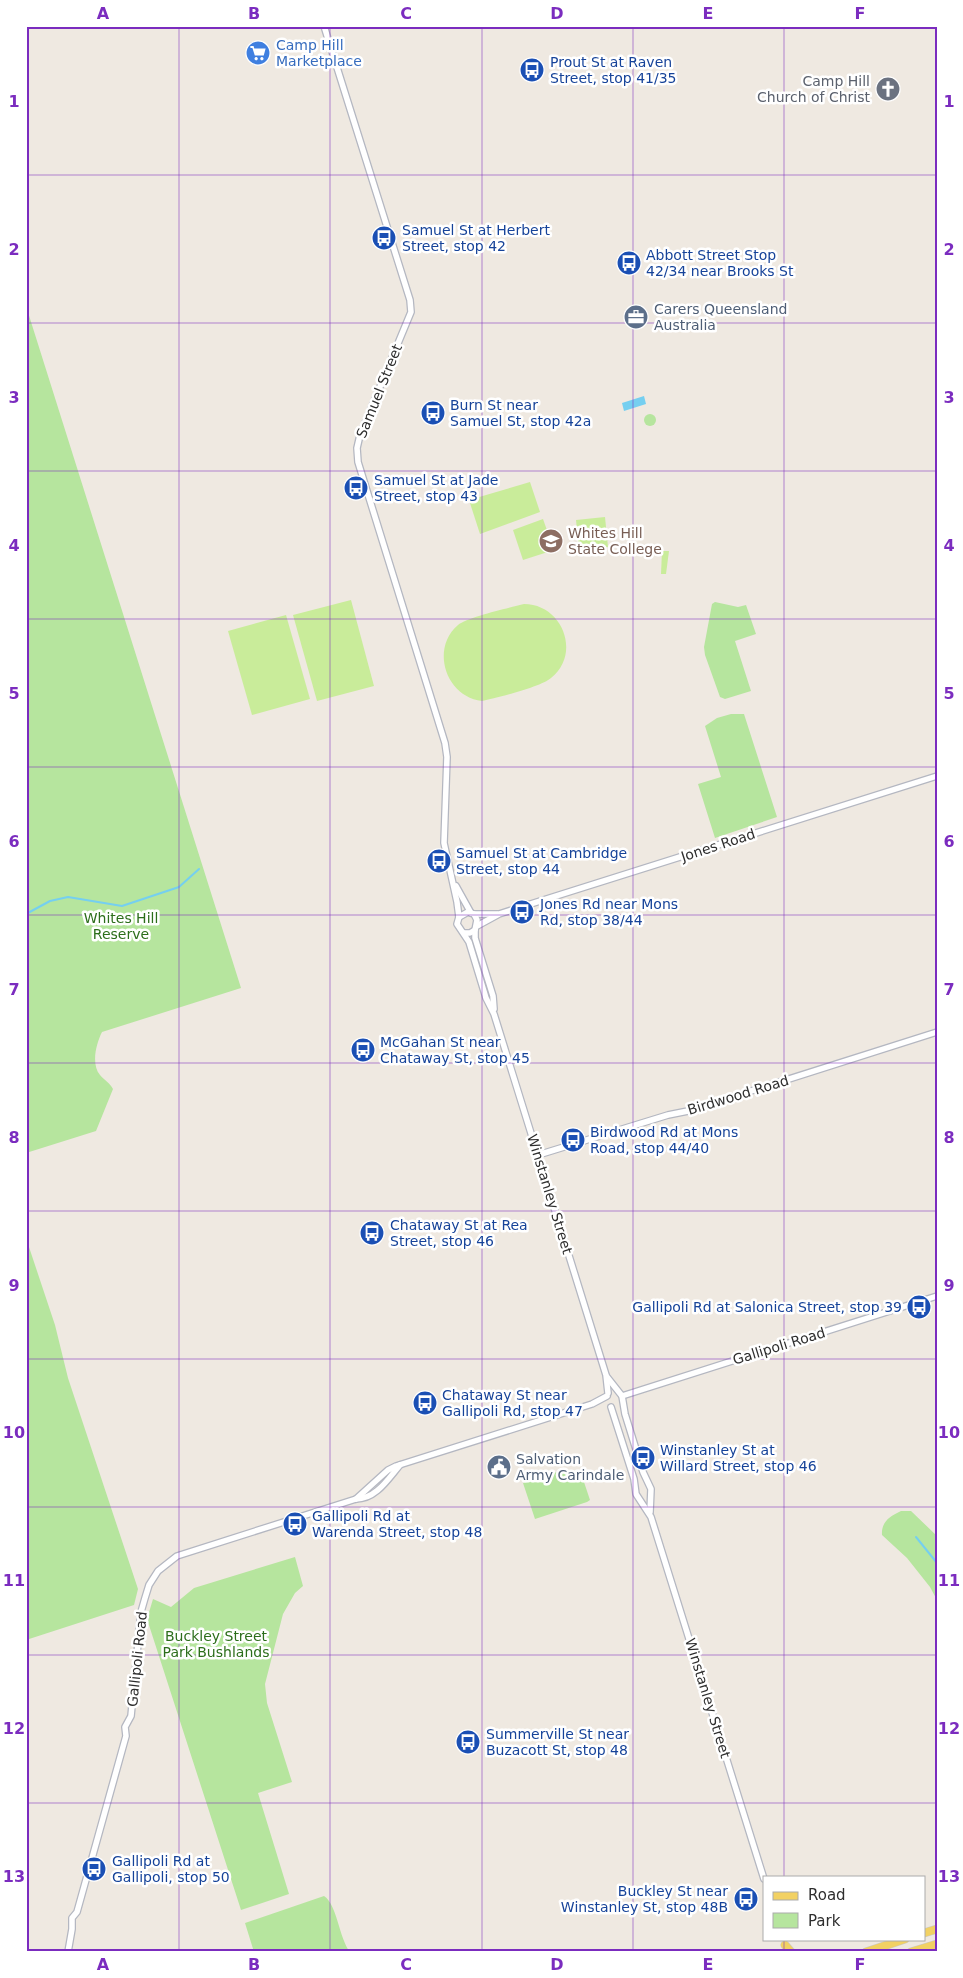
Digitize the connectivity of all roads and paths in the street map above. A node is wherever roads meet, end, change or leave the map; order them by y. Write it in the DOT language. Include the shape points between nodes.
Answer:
graph roads {
  1 [pos="324,26"];
  2 [pos="937,776"];
  3 [pos="452,878"];
  4 [pos="472,914"];
  5 [pos="499,914"];
  6 [pos="459,917"];
  7 [pos="476,928"];
  8 [pos="464,933"];
  9 [pos="494,1014"];
  10 [pos="937,1032"];
  11 [pos="538,1155"];
  12 [pos="937,1296"];
  13 [pos="606,1375"];
  14 [pos="608,1394"];
  15 [pos="621,1397"];
  16 [pos="592,1404"];
  17 [pos="610,1406"];
  18 [pos="648,1484"];
  19 [pos="635,1489"];
  20 [pos="651,1494"];
  21 [pos="639,1498"];
  22 [pos="651,1517"];
  23 [pos="763,1876"];
  24 [pos="902,1940"];
  25 [pos="937,1944"];
  26 [pos="785,1945"];
  27 [pos="68,1952"];
  28 [pos="791,1952"];
  29 [pos="866,1952"];
  30 [pos="912,1952"];
  1 -- 3 [label="street, Samuel Street" via="410,300 409,321 360,435 357,455 445,743 444,843"];
  2 -- 5 [label="street, Jones Road"];
  3 -- 4 [label="street, Samuel Street"];
  3 -- 6 [label="street, Samuel Street"];
  4 -- 5 [label="street, Jones Road"];
  4 -- 6 [label="street" via="464,913"];
  4 -- 7 [label="street" via="477,920"];
  5 -- 7 [label="street, Jones Road"];
  6 -- 8 [label="street" via="458,928"];
  7 -- 8 [label="street"];
  7 -- 9 [label="street, Winstanley Street" via="475,938 493,996"];
  8 -- 9 [label="street, Winstanley Street"];
  9 -- 11 [label="street, Winstanley Street"];
  10 -- 11 [label="street, Birdwood Road"];
  11 -- 13 [label="street, Winstanley Street"];
  12 -- 15 [label="street, Gallipoli Road"];
  13 -- 14 [label="street, Winstanley Street"];
  13 -- 15 [label="street, Winstanley Street"];
  14 -- 15 [label="street" via="613,1391"];
  14 -- 16 [label="street, Gallipoli Road"];
  14 -- 17 [label="street, Winstanley Street" via="606,1401"];
  15 -- 17 [label="street" via="619,1406"];
  15 -- 18 [label="street, Winstanley Street"];
  16 -- 17 [label="street, Gallipoli Road"];
  16 -- 27 [label="street, Gallipoli Road" via="400,1465 388,1470 356,1500 177,1556 158,1571 149,1584 141,1612 131,1716 125,1727 126,1736 77,1912 72,1918"];
  17 -- 19 [label="street, Winstanley Street"];
  18 -- 19 [label="street" via="640,1483"];
  18 -- 20 [label="street, Winstanley Street"];
  19 -- 21 [label="street, Winstanley Street"];
  20 -- 21 [label="street" via="647,1498"];
  20 -- 22 [label="street, Winstanley Street"];
  21 -- 22 [label="street, Winstanley Street"];
  22 -- 23 [label="street, Winstanley Street"];
  24 -- 29 [label="main road"];
  25 -- 30 [label="main road"];
  26 -- 28 [label="main road"];
}
